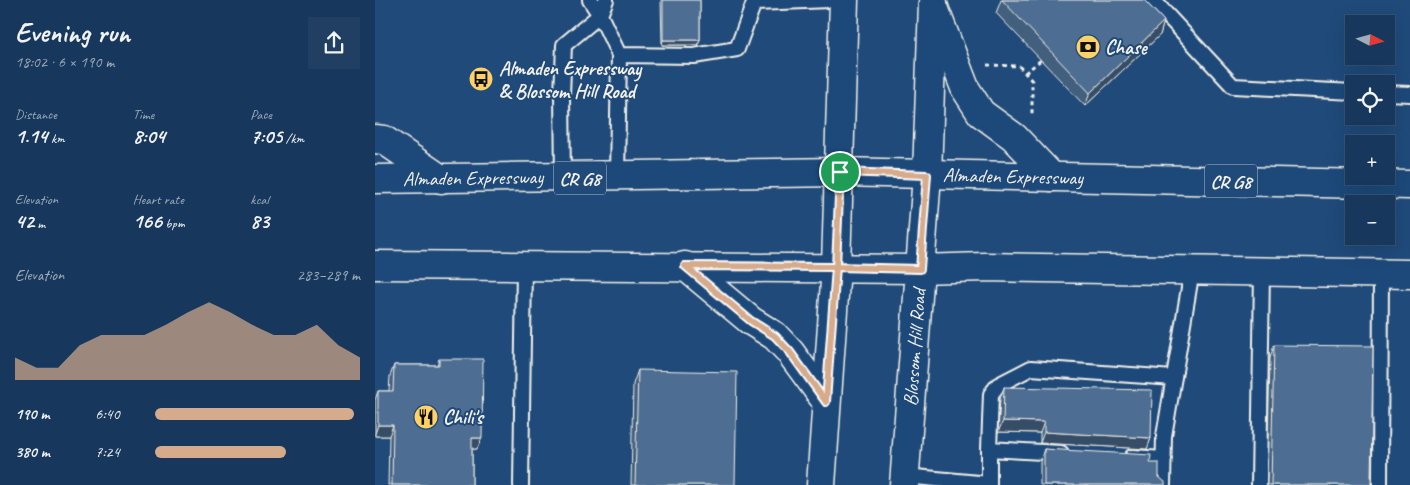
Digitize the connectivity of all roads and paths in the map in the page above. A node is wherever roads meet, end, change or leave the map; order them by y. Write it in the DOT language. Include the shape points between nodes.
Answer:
graph roads {
  1 [pos="590,0"];
  2 [pos="606,0"];
  3 [pos="830,0"];
  4 [pos="844,0"];
  5 [pos="1153,0"];
  6 [pos="755,1"];
  7 [pos="933,3"];
  8 [pos="600,15"];
  9 [pos="619,55"];
  10 [pos="1041,60"];
  11 [pos="979,65"];
  12 [pos="1025,73"];
  13 [pos="1345,92"];
  14 [pos="1395,93"];
  15 [pos="1410,94"];
  16 [pos="1031,123"];
  17 [pos="375,139"];
  18 [pos="840,172"];
  19 [pos="927,175"];
  20 [pos="617,177"];
  21 [pos="1052,177"];
  22 [pos="563,178"];
  23 [pos="375,179"];
  24 [pos="441,179"];
  25 [pos="1410,184"];
  26 [pos="375,265"];
  27 [pos="524,266"];
  28 [pos="685,266"];
  29 [pos="836,267"];
  30 [pos="920,269"];
  31 [pos="1192,270"];
  32 [pos="1262,271"];
  33 [pos="1381,274"];
  34 [pos="1410,274"];
  35 [pos="1174,378"];
  36 [pos="826,402"];
  37 [pos="989,449"];
  38 [pos="1070,454"];
  39 [pos="1117,456"];
  40 [pos="1164,459"];
  41 [pos="905,480"];
  42 [pos="989,484"];
  43 [pos="521,485"];
  44 [pos="821,485"];
  45 [pos="1163,485"];
  46 [pos="1259,485"];
  47 [pos="1380,485"];
  1 -- 8 [label="lane"];
  2 -- 8 [label="lane"];
  3 -- 6 [label="lane"];
  4 -- 18 [label="main road"];
  5 -- 13 [label="lane" via="1233,86"];
  6 -- 9 [label="lane" via="737,49 694,56"];
  7 -- 19 [label="main road, Blossom Hill Road"];
  7 -- 21 [label="main road" via="965,88 981,113 1014,138"];
  8 -- 9 [label="lane"];
  8 -- 22 [label="lane" via="564,45"];
  9 -- 20 [label="lane"];
  10 -- 12 [label="path"];
  11 -- 12 [label="path" via="1019,66"];
  12 -- 16 [label="path" via="1033,81"];
  14 -- 15 [label="lane"];
  17 -- 24 [label="main road" via="383,140"];
  18 -- 19 [label="main road, Almaden Expressway / CR G8"];
  18 -- 20 [label="main road, Almaden Expressway / CR G8"];
  18 -- 29 [label="main road"];
  19 -- 21 [label="main road, Almaden Expressway / CR G8"];
  19 -- 30 [label="main road, Blossom Hill Road"];
  20 -- 22 [label="main road, Almaden Expressway / CR G8"];
  21 -- 25 [label="main road, Almaden Expressway / CR G8"];
  22 -- 24 [label="main road, Almaden Expressway / CR G8"];
  23 -- 24 [label="main road, Almaden Expressway / CR G8"];
  26 -- 27 [label="main road"];
  27 -- 28 [label="main road"];
  27 -- 43 [label="lane"];
  28 -- 29 [label="main road"];
  28 -- 36 [label="main road" via="751,321 775,336"];
  29 -- 30 [label="main road"];
  29 -- 36 [label="main road"];
  30 -- 31 [label="main road"];
  30 -- 41 [label="main road, Blossom Hill Road"];
  31 -- 32 [label="main road"];
  31 -- 35 [label="lane"];
  32 -- 33 [label="main road"];
  32 -- 46 [label="lane"];
  33 -- 34 [label="main road"];
  33 -- 47 [label="lane"];
  35 -- 37 [label="lane" via="1031,368 998,384 991,394"];
  35 -- 40 [label="lane" via="1164,436"];
  36 -- 44 [label="main road"];
  37 -- 38 [label="lane"];
  37 -- 42 [label="lane"];
  39 -- 40 [label="lane"];
  40 -- 45 [label="lane"];
  41 -- 42 [label="lane"];
}
